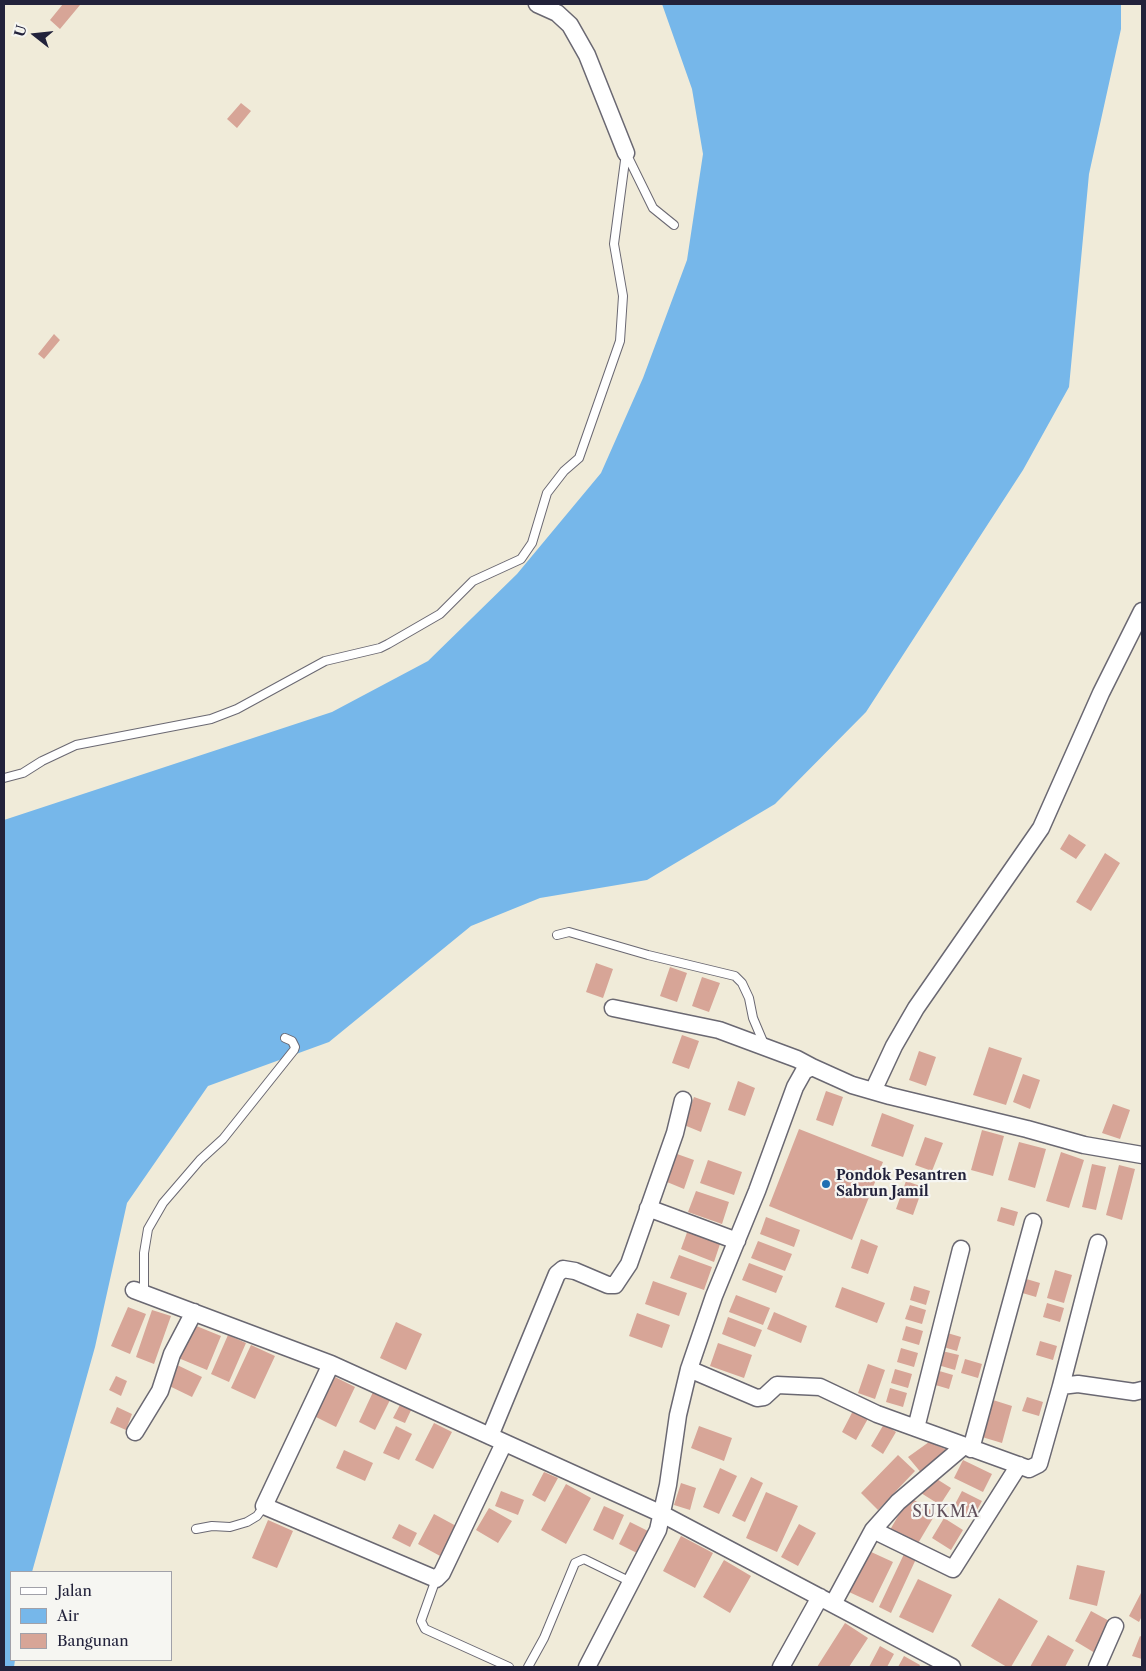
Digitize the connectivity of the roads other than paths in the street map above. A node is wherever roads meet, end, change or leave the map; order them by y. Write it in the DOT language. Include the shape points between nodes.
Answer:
graph roads {
  1 [pos="537,4"];
  2 [pos="626,153"];
  3 [pos="674,225"];
  4 [pos="1142,611"];
  5 [pos="4,778"];
  6 [pos="557,935"];
  7 [pos="613,1008"];
  8 [pos="285,1038"];
  9 [pos="765,1046"];
  10 [pos="812,1067"];
  11 [pos="873,1091"];
  12 [pos="683,1100"];
  13 [pos="1142,1155"];
  14 [pos="648,1208"];
  15 [pos="1033,1222"];
  16 [pos="737,1241"];
  17 [pos="1098,1243"];
  18 [pos="961,1250"];
  19 [pos="139,1291"];
  20 [pos="194,1312"];
  21 [pos="331,1364"];
  22 [pos="689,1369"];
  23 [pos="1061,1386"];
  24 [pos="1142,1390"];
  25 [pos="916,1428"];
  26 [pos="135,1432"];
  27 [pos="497,1440"];
  28 [pos="968,1448"];
  29 [pos="1018,1465"];
  30 [pos="264,1506"];
  31 [pos="662,1514"];
  32 [pos="196,1530"];
  33 [pos="873,1530"];
  34 [pos="436,1579"];
  35 [pos="631,1582"];
  36 [pos="826,1601"];
  37 [pos="1115,1626"];
  38 [pos="509,1667"];
  39 [pos="528,1667"];
  40 [pos="587,1667"];
  41 [pos="781,1667"];
  42 [pos="952,1667"];
  43 [pos="1097,1667"];
  1 -- 2 [label="street" via="557,13 570,25 587,55"];
  2 -- 3 [label="lane" via="654,208"];
  2 -- 5 [label="lane" via="614,244 623,296 620,341 579,458 564,471 548,493 532,542 521,559 473,581 440,614 388,644 325,661 237,709 211,719 76,745 42,760 23,773"];
  4 -- 11 [label="street" via="1100,693 1041,828 916,1008"];
  6 -- 9 [label="lane" via="569,932 736,976 749,998 760,1039"];
  7 -- 9 [label="street" via="719,1030"];
  8 -- 19 [label="lane" via="292,1041 294,1050 223,1139 163,1203 148,1229"];
  9 -- 10 [label="street"];
  10 -- 11 [label="street"];
  10 -- 16 [label="street" via="804,1071 795,1087"];
  11 -- 13 [label="street" via="1084,1145"];
  12 -- 14 [label="street" via="675,1133"];
  14 -- 16 [label="street"];
  14 -- 27 [label="street" via="628,1264 615,1285 575,1271 563,1270 557,1274"];
  15 -- 28 [label="street"];
  16 -- 22 [label="street"];
  17 -- 23 [label="street"];
  18 -- 25 [label="street"];
  19 -- 20 [label="street"];
  20 -- 21 [label="street"];
  20 -- 26 [label="street" via="172,1354 160,1392"];
  21 -- 27 [label="street"];
  21 -- 30 [label="street"];
  22 -- 25 [label="street" via="757,1398 764,1398 777,1385 820,1387"];
  22 -- 31 [label="street"];
  23 -- 24 [label="street" via="1078,1384 1134,1392"];
  23 -- 29 [label="street" via="1039,1464 1030,1469"];
  25 -- 28 [label="street"];
  27 -- 31 [label="street"];
  27 -- 34 [label="street" via="442,1573"];
  28 -- 29 [label="street"];
  28 -- 33 [label="street" via="898,1502"];
  29 -- 33 [label="street" via="953,1569"];
  30 -- 32 [label="lane" via="247,1522"];
  30 -- 34 [label="street"];
  31 -- 35 [label="street" via="651,1546"];
  31 -- 36 [label="street"];
  33 -- 36 [label="street"];
  34 -- 38 [label="lane" via="421,1621 425,1629"];
  35 -- 39 [label="lane" via="584,1559 575,1563 544,1638"];
  35 -- 40 [label="street"];
  36 -- 41 [label="street"];
  36 -- 42 [label="street"];
  37 -- 43 [label="street"];
}
